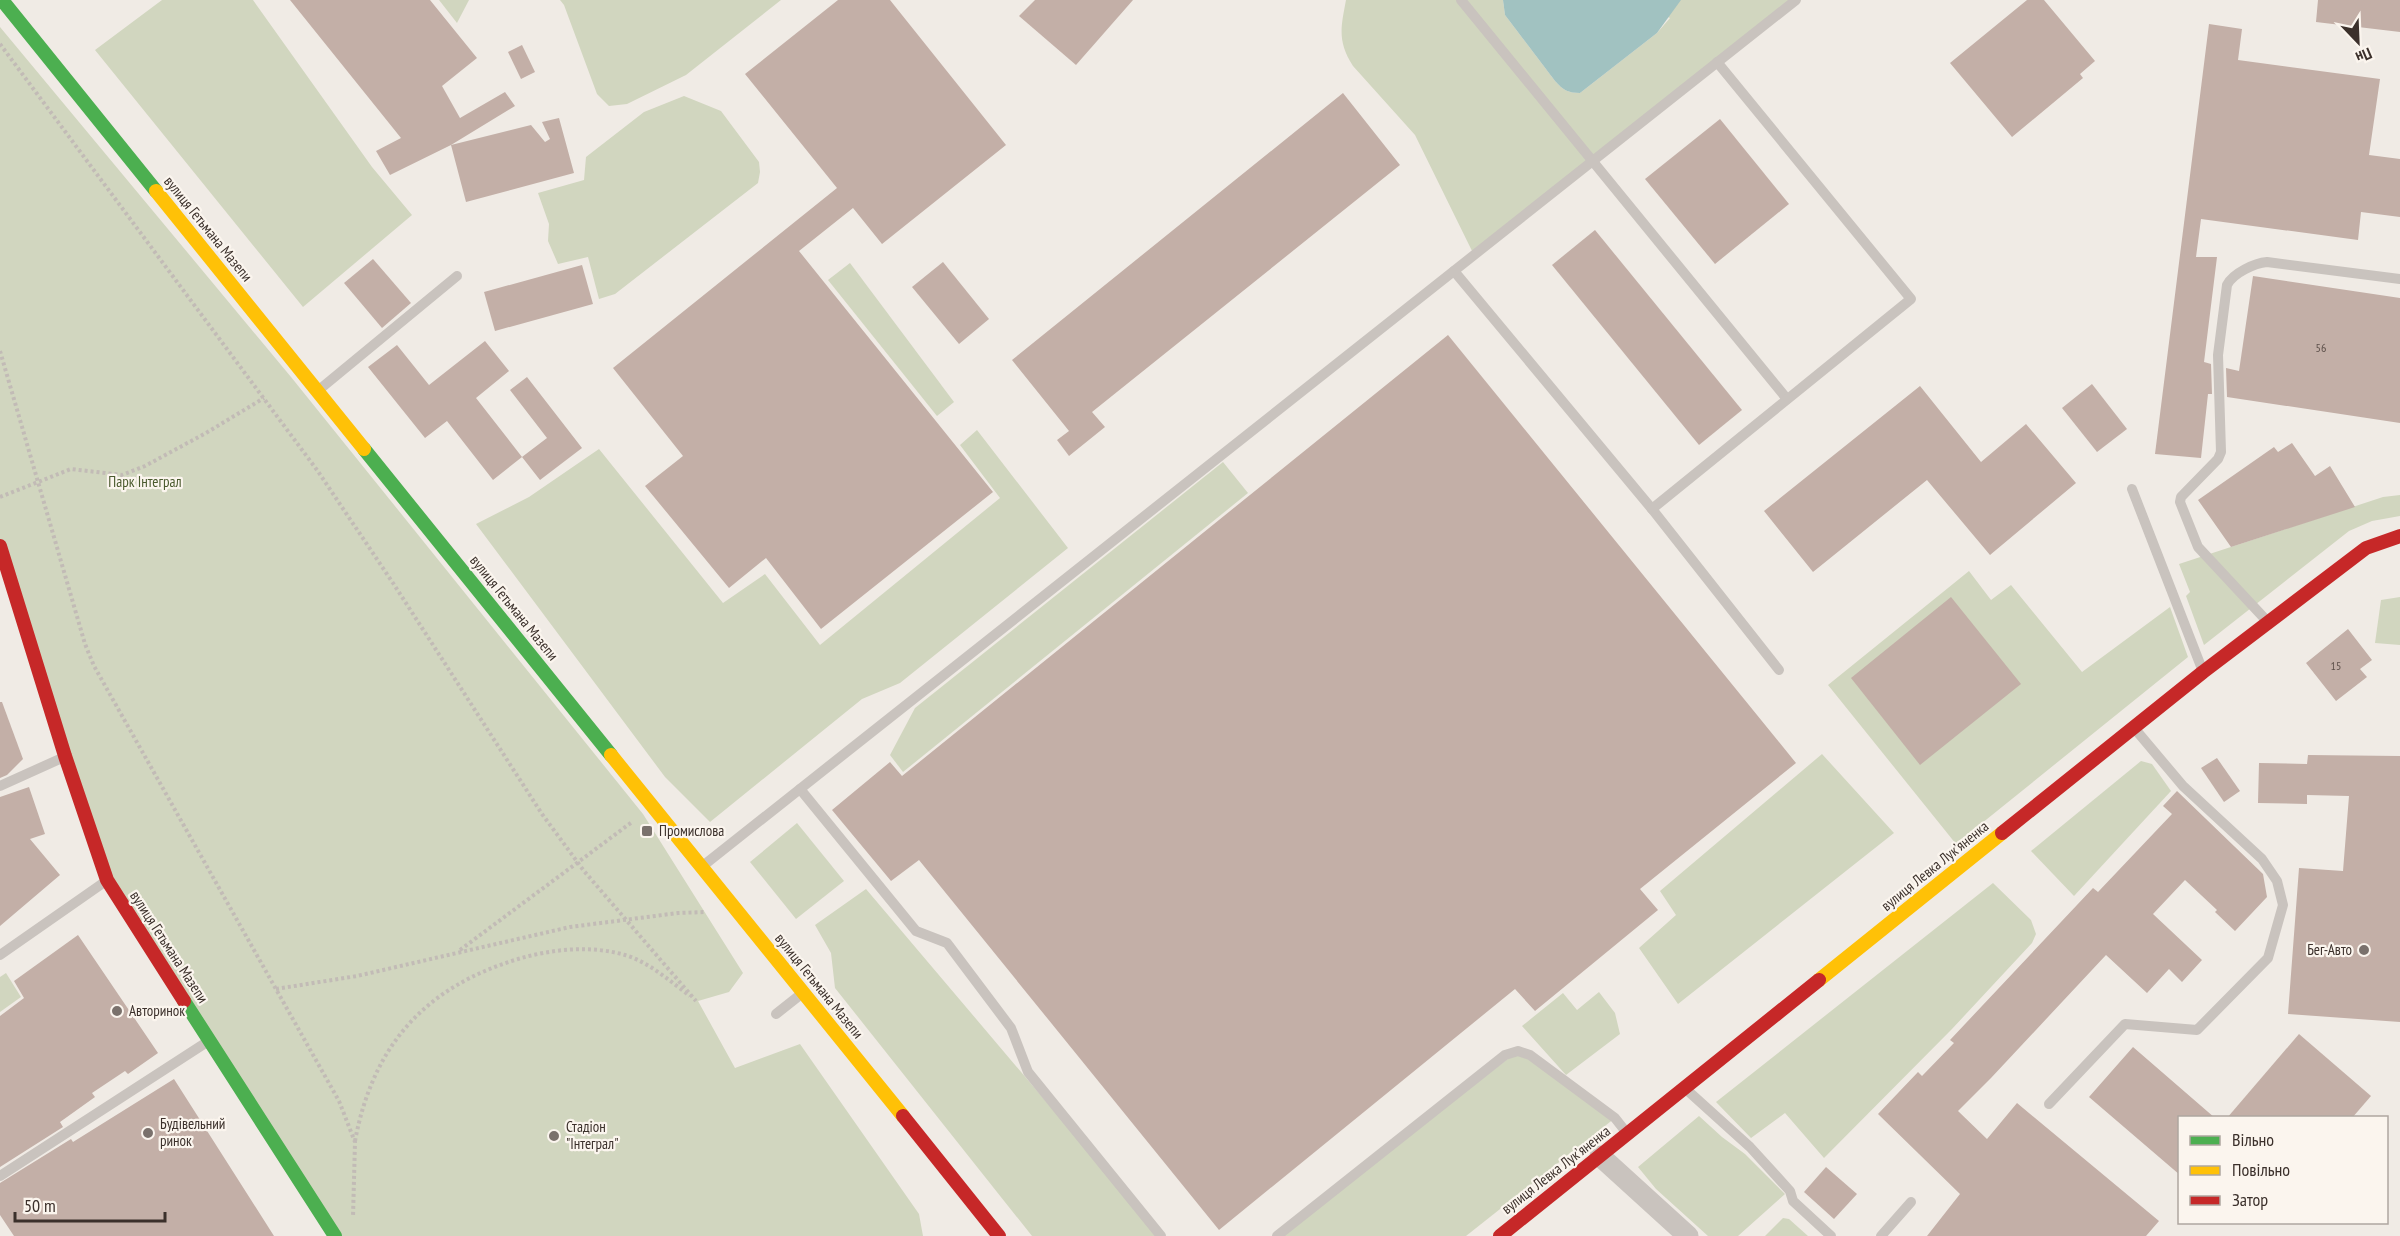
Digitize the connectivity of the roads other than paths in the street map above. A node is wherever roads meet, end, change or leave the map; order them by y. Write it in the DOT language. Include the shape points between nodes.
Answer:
graph roads {
  1 [pos="2,0"];
  2 [pos="1461,0"];
  3 [pos="1796,0"];
  4 [pos="1718,62"];
  5 [pos="1593,162"];
  6 [pos="1454,271"];
  7 [pos="457,276"];
  8 [pos="2400,279"];
  9 [pos="318,392"];
  10 [pos="1787,399"];
  11 [pos="2132,489"];
  12 [pos="1652,508"];
  13 [pos="2400,536"];
  14 [pos="0,546"];
  15 [pos="2269,622"];
  16 [pos="1779,670"];
  17 [pos="2203,672"];
  18 [pos="2134,728"];
  19 [pos="66,756"];
  20 [pos="0,786"];
  21 [pos="800,789"];
  22 [pos="701,867"];
  23 [pos="107,880"];
  24 [pos="0,955"];
  25 [pos="803,993"];
  26 [pos="776,1014"];
  27 [pos="210,1040"];
  28 [pos="1685,1088"];
  29 [pos="2049,1104"];
  30 [pos="1628,1134"];
  31 [pos="1600,1156"];
  32 [pos="0,1176"];
  33 [pos="1911,1202"];
  34 [pos="979,1211"];
  35 [pos="979,1228"];
  36 [pos="1505,1234"];
  37 [pos="335,1236"];
  38 [pos="999,1236"];
  39 [pos="1161,1236"];
  40 [pos="1277,1236"];
  41 [pos="1688,1236"];
  42 [pos="1831,1236"];
  43 [pos="1881,1236"];
  1 -- 9 [label="main road, вулиця Гетьмана Мазепи"];
  2 -- 5 [label="lane"];
  3 -- 4 [label="lane"];
  4 -- 5 [label="lane"];
  4 -- 10 [label="lane" via="1911,299"];
  5 -- 6 [label="lane"];
  5 -- 10 [label="lane"];
  6 -- 12 [label="lane"];
  6 -- 21 [label="lane"];
  7 -- 9 [label="lane"];
  8 -- 15 [label="lane" via="2267,262 2228,282 2218,355 2221,452 2180,502 2200,550"];
  9 -- 22 [label="main road, вулиця Гетьмана Мазепи"];
  10 -- 12 [label="lane"];
  11 -- 17 [label="lane"];
  12 -- 16 [label="lane"];
  13 -- 15 [label="main road, вулиця Левка Лукʼяненка" via="2366,548"];
  14 -- 19 [label="main road, вулиця Гетьмана Мазепи"];
  15 -- 17 [label="main road, вулиця Левка Лукʼяненка"];
  17 -- 18 [label="main road, вулиця Левка Лукʼяненка"];
  18 -- 28 [label="main road, вулиця Левка Лукʼяненка"];
  18 -- 29 [label="lane" via="2183,786 2262,859 2277,881 2283,905 2268,958 2197,1030 2125,1024"];
  19 -- 20 [label="lane"];
  19 -- 23 [label="main road, вулиця Гетьмана Мазепи"];
  21 -- 22 [label="lane"];
  21 -- 39 [label="lane" via="916,931 947,944 1011,1028 1028,1072"];
  22 -- 25 [label="main road, вулиця Гетьмана Мазепи"];
  23 -- 24 [label="lane"];
  23 -- 27 [label="main road, вулиця Гетьмана Мазепи"];
  25 -- 26 [label="lane"];
  25 -- 34 [label="main road, вулиця Гетьмана Мазепи"];
  27 -- 32 [label="lane"];
  27 -- 37 [label="main road, вулиця Гетьмана Мазепи"];
  28 -- 30 [label="main road, вулиця Левка Лукʼяненка"];
  28 -- 42 [label="lane" via="1750,1147 1790,1191 1793,1201"];
  30 -- 31 [label="main road, вулиця Левка Лукʼяненка"];
  30 -- 40 [label="lane" via="1615,1118 1530,1055 1518,1051 1505,1055"];
  31 -- 36 [label="main road, вулиця Левка Лукʼяненка"];
  31 -- 41 [label="street"];
  33 -- 43 [label="lane"];
  34 -- 35 [label="lane"];
  34 -- 38 [label="main road, вулиця Гетьмана Мазепи"];
}
